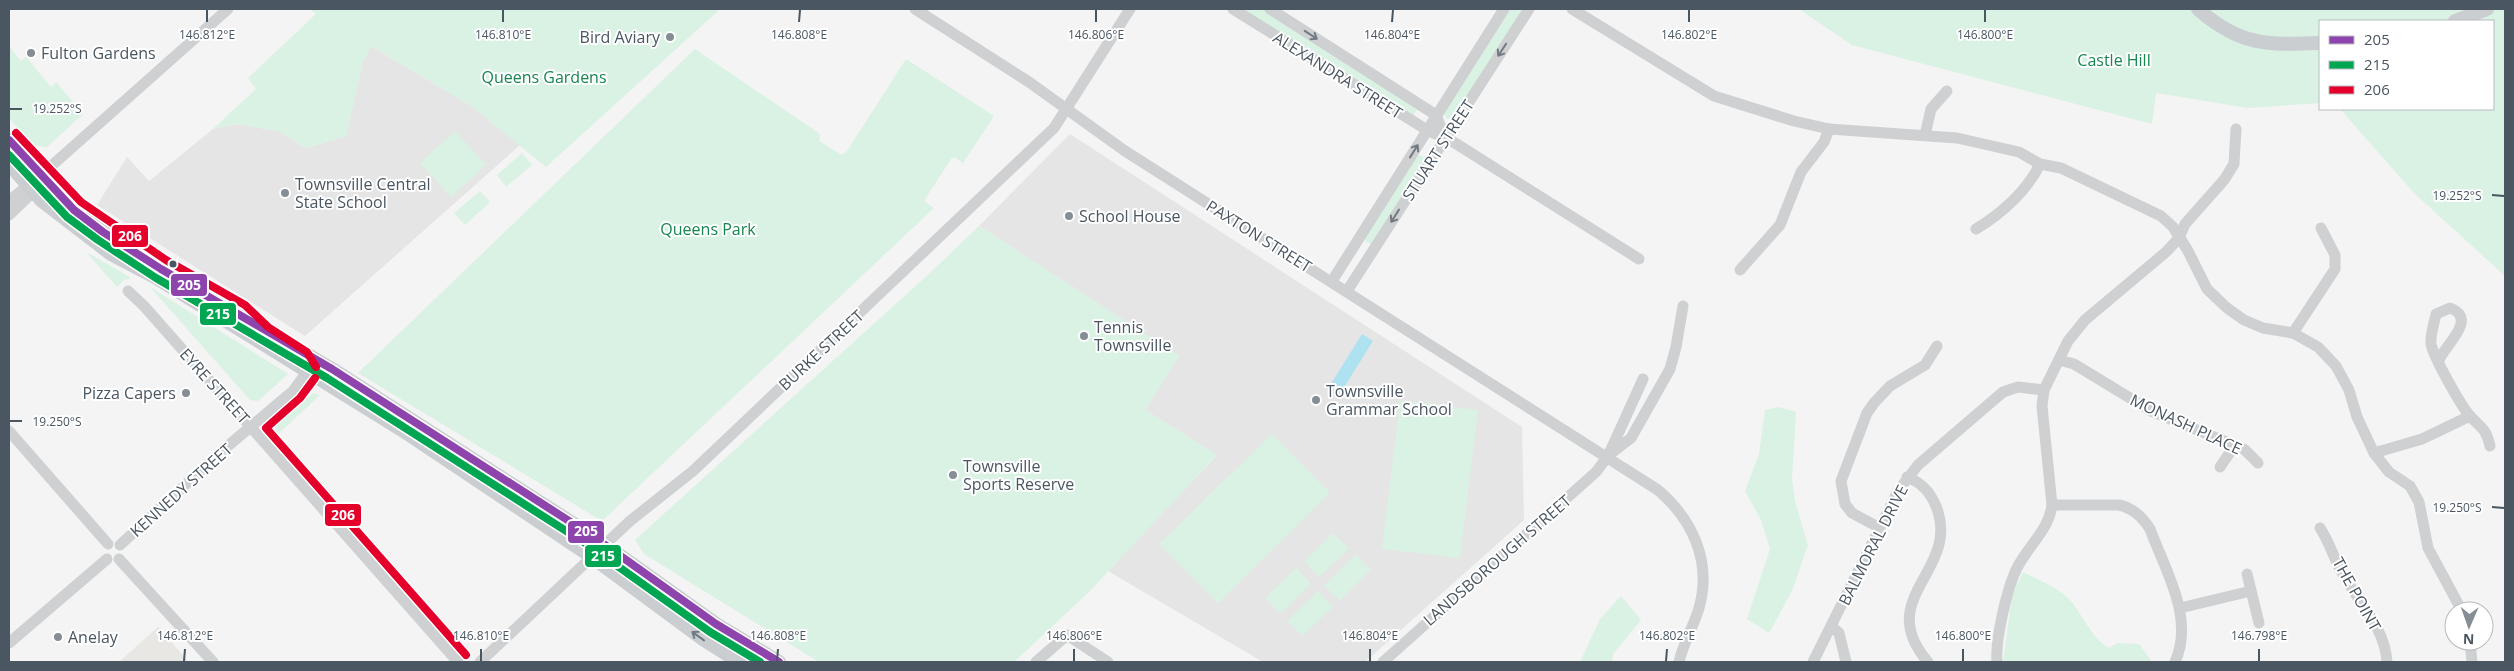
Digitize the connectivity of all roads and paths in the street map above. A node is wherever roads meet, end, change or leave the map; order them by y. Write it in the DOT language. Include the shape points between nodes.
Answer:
graph roads {
  1 [pos="228,9"];
  2 [pos="915,9"];
  3 [pos="1130,9"];
  4 [pos="1233,9"];
  5 [pos="1270,9"];
  6 [pos="1504,9"];
  7 [pos="1529,9"];
  8 [pos="1572,9"];
  9 [pos="2198,9"];
  10 [pos="2487,9"];
  11 [pos="2458,20"];
  12 [pos="2319,43"];
  13 [pos="1947,91"];
  14 [pos="1066,109"];
  15 [pos="1436,115"];
  16 [pos="1829,129"];
  17 [pos="2236,129"];
  18 [pos="1427,130"];
  19 [pos="1924,135"];
  20 [pos="1445,137"];
  21 [pos="9,140"];
  22 [pos="9,164"];
  23 [pos="2040,164"];
  24 [pos="41,175"];
  25 [pos="30,189"];
  26 [pos="9,201"];
  27 [pos="9,215"];
  28 [pos="2321,228"];
  29 [pos="1976,229"];
  30 [pos="2178,238"];
  31 [pos="1639,259"];
  32 [pos="1740,270"];
  33 [pos="1332,281"];
  34 [pos="128,291"];
  35 [pos="1347,291"];
  36 [pos="1683,306"];
  37 [pos="239,313"];
  38 [pos="2293,333"];
  39 [pos="1937,346"];
  40 [pos="2059,360"];
  41 [pos="2439,360"];
  42 [pos="332,369"];
  43 [pos="306,372"];
  44 [pos="1643,380"];
  45 [pos="2044,390"];
  46 [pos="2470,416"];
  47 [pos="252,427"];
  48 [pos="9,430"];
  49 [pos="402,430"];
  50 [pos="2235,445"];
  51 [pos="2490,446"];
  52 [pos="2374,453"];
  53 [pos="1608,456"];
  54 [pos="2258,463"];
  55 [pos="2220,467"];
  56 [pos="1907,477"];
  57 [pos="2052,505"];
  58 [pos="1880,528"];
  59 [pos="2320,528"];
  60 [pos="108,544"];
  61 [pos="120,545"];
  62 [pos="606,545"];
  63 [pos="592,557"];
  64 [pos="107,559"];
  65 [pos="120,559"];
  66 [pos="2247,574"];
  67 [pos="2251,591"];
  68 [pos="2457,601"];
  69 [pos="2180,608"];
  70 [pos="2259,623"];
  71 [pos="1832,627"];
  72 [pos="9,643"];
  73 [pos="213,662"];
  74 [pos="458,662"];
  75 [pos="480,662"];
  76 [pos="739,662"];
  77 [pos="779,662"];
  78 [pos="1036,662"];
  79 [pos="1108,662"];
  80 [pos="1383,662"];
  81 [pos="1679,662"];
  82 [pos="1813,662"];
  83 [pos="1846,662"];
  84 [pos="1928,662"];
  85 [pos="1997,662"];
  86 [pos="2175,662"];
  87 [pos="2387,662"];
  1 -- 24 [label="street"];
  2 -- 14 [label="street, PAXTON STREET"];
  3 -- 14 [label="street, BURKE STREET"];
  4 -- 18 [label="street, ALEXANDRA STREET"];
  5 -- 15 [label="street, ALEXANDRA STREET, one-way"];
  6 -- 15 [label="street, STUART STREET"];
  7 -- 20 [label="street, STUART STREET, one-way"];
  8 -- 16 [label="street" via="1714,96"];
  9 -- 12 [label="main road" via="2220,27 2252,41"];
  10 -- 11 [label="main road"];
  13 -- 19 [label="street" via="1931,109"];
  14 -- 33 [label="street, PAXTON STREET" via="1125,151"];
  14 -- 62 [label="street, BURKE STREET" via="1054,128 897,278 693,471 630,521"];
  15 -- 18 [label="street, STUART STREET"];
  15 -- 20 [label="street"];
  16 -- 19 [label="street"];
  16 -- 32 [label="street" via="1824,142 1801,172 1780,225"];
  17 -- 30 [label="street" via="2234,164 2185,224"];
  18 -- 20 [label="street, ALEXANDRA STREET"];
  33 -- 18 [label="street, STUART STREET, one-way"];
  19 -- 23 [label="street" via="1957,138 2019,152"];
  20 -- 31 [label="street, ALEXANDRA STREET"];
  20 -- 35 [label="street, STUART STREET, one-way"];
  21 -- 24 [label="main road"];
  22 -- 25 [label="main road"];
  23 -- 29 [label="street" via="2033,178 1995,217"];
  23 -- 30 [label="street" via="2061,168 2143,206 2161,216 2173,227"];
  24 -- 25 [label="street"];
  24 -- 37 [label="main road" via="74,210 103,232"];
  25 -- 26 [label="street"];
  25 -- 27 [label="street"];
  25 -- 43 [label="main road" via="111,254 155,277"];
  28 -- 38 [label="street" via="2335,255 2334,269"];
  30 -- 38 [label="street" via="2188,251 2206,289 2227,308 2262,328"];
  30 -- 40 [label="street" via="2166,252 2085,320 2068,341"];
  33 -- 35 [label="street, PAXTON STREET"];
  34 -- 47 [label="street, EYRE STREET"];
  35 -- 53 [label="street, PAXTON STREET"];
  36 -- 53 [label="street, LANDSBOROUGH STREET" via="1670,369 1631,438"];
  37 -- 42 [label="main road"];
  37 -- 43 [label="main road" via="262,335 300,359"];
  38 -- 52 [label="street" via="2318,347 2336,366"];
  39 -- 58 [label="street" via="1925,365 1890,386 1874,403 1867,413 1841,481 1841,493 1848,508 1862,520"];
  40 -- 45 [label="street"];
  40 -- 50 [label="street, MONASH PLACE" via="2074,364 2153,412"];
  41 -- 46 [label="street"];
  42 -- 49 [label="main road" via="344,385 382,409"];
  42 -- 62 [label="main road"];
  43 -- 47 [label="street, KENNEDY STREET" via="293,391"];
  43 -- 49 [label="main road"];
  44 -- 53 [label="street, LANDSBOROUGH STREET"];
  45 -- 56 [label="street, BALMORAL DRIVE" via="2018,387 2003,392"];
  45 -- 57 [label="street" via="2042,406"];
  46 -- 51 [label="street" via="2483,427"];
  46 -- 52 [label="street" via="2422,439"];
  47 -- 61 [label="street, KENNEDY STREET"];
  47 -- 74 [label="street, EYRE STREET"];
  48 -- 60 [label="street"];
  49 -- 63 [label="main road"];
  50 -- 54 [label="street, MONASH PLACE"];
  50 -- 55 [label="street"];
  52 -- 68 [label="street" via="2389,472 2414,492 2422,512 2428,548"];
  53 -- 80 [label="street, LANDSBOROUGH STREET" via="1595,473"];
  53 -- 81 [label="street, PAXTON STREET" via="1672,502 1690,527 1702,555 1699,607"];
  56 -- 58 [label="street, BALMORAL DRIVE"];
  56 -- 84 [label="street" via="1927,490 1939,514 1942,530 1941,545 1933,565 1912,599 1910,617 1914,642"];
  57 -- 69 [label="street" via="2119,505 2138,514 2150,529"];
  57 -- 85 [label="street" via="2051,519 2017,568 2008,593"];
  58 -- 71 [label="street, BALMORAL DRIVE"];
  59 -- 87 [label="street, THE POINT" via="2378,630"];
  60 -- 61 [label="street" via="116,542"];
  60 -- 64 [label="street" via="104,551"];
  61 -- 65 [label="street" via="123,554"];
  62 -- 63 [label="street, BURKE STREET"];
  62 -- 77 [label="main road" via="716,624"];
  63 -- 75 [label="street, BURKE STREET"];
  76 -- 63 [label="main road, one-way" via="703,640"];
  64 -- 65 [label="street"];
  64 -- 72 [label="street"];
  65 -- 73 [label="street"];
  66 -- 67 [label="street"];
  67 -- 69 [label="street"];
  67 -- 70 [label="street"];
  69 -- 86 [label="street" via="2182,640"];
  71 -- 82 [label="street, BALMORAL DRIVE"];
  71 -- 83 [label="street" via="1839,633"];
  78 -- 79 [label="street" via="1066,636"];
}
